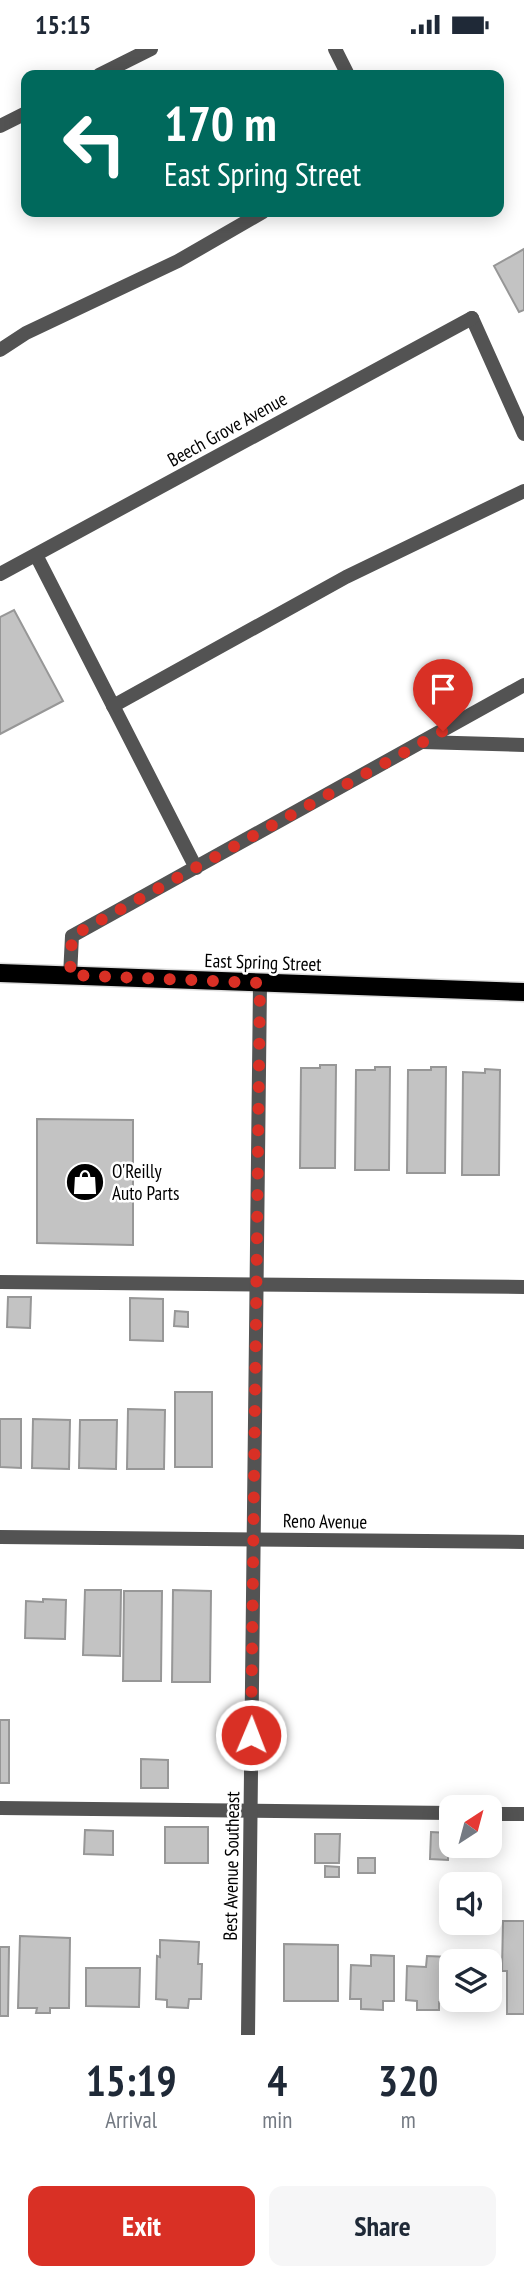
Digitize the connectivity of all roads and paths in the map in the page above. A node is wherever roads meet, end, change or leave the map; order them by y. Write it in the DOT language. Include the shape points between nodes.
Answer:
graph roads {
  1 [pos="151,49"];
  2 [pos="335,49"];
  3 [pos="109,70"];
  4 [pos="346,70"];
  5 [pos="21,116"];
  6 [pos="0,126"];
  7 [pos="255,217"];
  8 [pos="0,350"];
  9 [pos="524,434"];
  10 [pos="524,491"];
  11 [pos="36,555"];
  12 [pos="0,574"];
  13 [pos="524,685"];
  14 [pos="113,706"];
  15 [pos="422,742"];
  16 [pos="524,745"];
  17 [pos="196,868"];
  18 [pos="0,973"];
  19 [pos="70,975"];
  20 [pos="260,983"];
  21 [pos="524,992"];
  22 [pos="0,1282"];
  23 [pos="257,1285"];
  24 [pos="524,1287"];
  25 [pos="0,1537"];
  26 [pos="254,1539"];
  27 [pos="524,1542"];
  28 [pos="0,1808"];
  29 [pos="251,1809"];
  30 [pos="439,1813"];
  31 [pos="502,1814"];
  32 [pos="524,1814"];
  33 [pos="248,2035"];
  1 -- 3 [label="street"];
  2 -- 4 [label="street"];
  5 -- 6 [label="street"];
  7 -- 8 [label="street"];
  9 -- 11 [label="street, Beech Grove Avenue" via="472,318"];
  10 -- 14 [label="street" via="346,577"];
  11 -- 12 [label="street, Beech Grove Avenue"];
  11 -- 14 [label="street"];
  13 -- 15 [label="street"];
  14 -- 17 [label="street"];
  15 -- 16 [label="street"];
  15 -- 17 [label="street"];
  17 -- 19 [label="street" via="72,936"];
  18 -- 19 [label="main road, East Spring Street"];
  19 -- 20 [label="main road, East Spring Street"];
  20 -- 21 [label="main road, East Spring Street"];
  20 -- 23 [label="street, Best Avenue Southeast"];
  22 -- 23 [label="street"];
  23 -- 24 [label="street"];
  23 -- 26 [label="street, Best Avenue Southeast"];
  25 -- 26 [label="street, Reno Avenue"];
  26 -- 27 [label="street, Reno Avenue"];
  26 -- 29 [label="street, Best Avenue Southeast"];
  28 -- 29 [label="street"];
  29 -- 30 [label="street"];
  29 -- 33 [label="street, Best Avenue Southeast"];
  31 -- 32 [label="street"];
}
